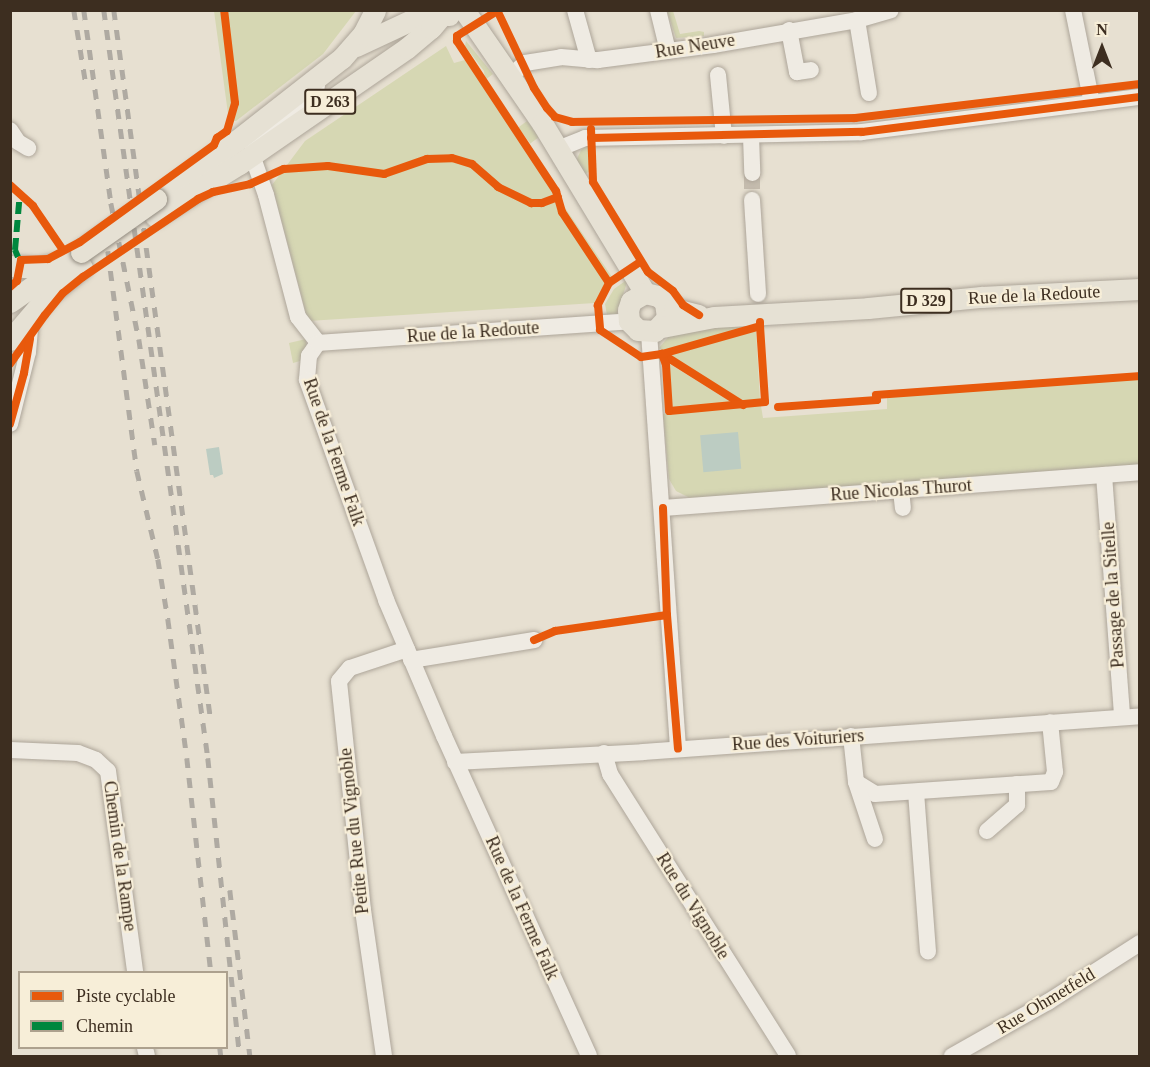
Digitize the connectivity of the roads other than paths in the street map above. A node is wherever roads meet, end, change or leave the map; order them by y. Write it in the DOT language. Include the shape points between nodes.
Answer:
graph roads {
  1 [pos="375,10"];
  2 [pos="575,10"];
  3 [pos="658,10"];
  4 [pos="891,10"];
  5 [pos="1073,10"];
  6 [pos="451,12"];
  7 [pos="856,20"];
  8 [pos="789,30"];
  9 [pos="350,50"];
  10 [pos="668,51"];
  11 [pos="589,60"];
  12 [pos="331,68"];
  13 [pos="811,70"];
  14 [pos="718,75"];
  15 [pos="514,85"];
  16 [pos="869,93"];
  17 [pos="1140,97"];
  18 [pos="1092,103"];
  19 [pos="10,130"];
  20 [pos="724,136"];
  21 [pos="751,136"];
  22 [pos="28,148"];
  23 [pos="558,149"];
  24 [pos="252,155"];
  25 [pos="752,173"];
  26 [pos="752,200"];
  27 [pos="155,208"];
  28 [pos="79,259"];
  29 [pos="10,266"];
  30 [pos="39,280"];
  31 [pos="1140,289"];
  32 [pos="645,293"];
  33 [pos="758,294"];
  34 [pos="10,302"];
  35 [pos="665,303"];
  36 [pos="714,317"];
  37 [pos="31,318"];
  38 [pos="629,321"];
  39 [pos="10,327"];
  40 [pos="655,330"];
  41 [pos="10,340"];
  42 [pos="318,343"];
  43 [pos="10,361"];
  44 [pos="15,401"];
  45 [pos="10,424"];
  46 [pos="1140,472"];
  47 [pos="1104,475"];
  48 [pos="902,490"];
  49 [pos="663,508"];
  50 [pos="903,508"];
  51 [pos="534,640"];
  52 [pos="409,655"];
  53 [pos="1122,716"];
  54 [pos="1140,716"];
  55 [pos="1050,722"];
  56 [pos="851,736"];
  57 [pos="678,749"];
  58 [pos="10,750"];
  59 [pos="604,753"];
  60 [pos="455,762"];
  61 [pos="856,783"];
  62 [pos="1017,784"];
  63 [pos="916,792"];
  64 [pos="987,831"];
  65 [pos="875,839"];
  66 [pos="1140,943"];
  67 [pos="928,952"];
  68 [pos="135,971"];
  69 [pos="384,1056"];
  70 [pos="589,1056"];
  71 [pos="788,1056"];
  72 [pos="952,1056"];
  1 -- 9 [label="main road"];
  2 -- 11 [label="street"];
  3 -- 10 [label="street"];
  4 -- 7 [label="street, Rue Neuve"];
  5 -- 18 [label="street"];
  6 -- 9 [label="main road" via="398,24"];
  6 -- 15 [label="main road" via="478,34"];
  6 -- 24 [label="main road, D 263" via="407,48"];
  7 -- 8 [label="street, Rue Neuve"];
  7 -- 16 [label="street"];
  8 -- 10 [label="street, Rue Neuve"];
  8 -- 13 [label="street" via="797,72"];
  9 -- 12 [label="main road"];
  10 -- 11 [label="street, Rue Neuve"];
  11 -- 15 [label="street, Rue Neuve" via="569,57 525,63 514,73"];
  12 -- 24 [label="street" via="300,105 254,142"];
  12 -- 27 [label="main road, D 263"];
  14 -- 20 [label="street"];
  15 -- 23 [label="main road"];
  17 -- 18 [label="street"];
  18 -- 21 [label="street" via="862,132"];
  19 -- 22 [label="street"];
  20 -- 21 [label="street"];
  20 -- 23 [label="street" via="585,138"];
  21 -- 25 [label="street"];
  23 -- 32 [label="main road"];
  24 -- 27 [label="main road, D 263"];
  24 -- 42 [label="street" via="298,317"];
  26 -- 33 [label="street"];
  27 -- 28 [label="main road, D 263, bridge"];
  28 -- 29 [label="main road" via="45,267"];
  28 -- 30 [label="main road, D 263"];
  28 -- 37 [label="main road, D 263"];
  30 -- 34 [label="main road, D 263"];
  30 -- 39 [label="main road, D 263"];
  31 -- 36 [label="main road, Rue de la Redoute / D 329"];
  32 -- 35 [label="main road" via="654,294"];
  32 -- 38 [label="main road" via="631,301"];
  35 -- 36 [label="main road, Rue de la Redoute / D 329" via="683,312"];
  35 -- 40 [label="main road" via="667,318"];
  36 -- 40 [label="main road, Rue de la Redoute / D 329"];
  37 -- 41 [label="main road, D 263"];
  37 -- 44 [label="street" via="28,352"];
  38 -- 40 [label="main road" via="638,330"];
  38 -- 42 [label="street, Rue de la Redoute"];
  40 -- 49 [label="street"];
  42 -- 52 [label="street, Rue de la Ferme Falk" via="309,356 307,380"];
  43 -- 44 [label="street" via="16,375"];
  44 -- 45 [label="street"];
  46 -- 47 [label="street, Rue Nicolas Thurot"];
  47 -- 48 [label="street, Rue Nicolas Thurot"];
  47 -- 53 [label="street, Passage de la Sitelle"];
  48 -- 49 [label="street, Rue Nicolas Thurot"];
  48 -- 50 [label="street"];
  49 -- 57 [label="street"];
  51 -- 52 [label="street"];
  52 -- 60 [label="street, Rue de la Ferme Falk"];
  52 -- 69 [label="street, Petite Rue du Vignoble" via="350,668 339,681 363,910"];
  53 -- 54 [label="street, Rue des Voituriers"];
  53 -- 55 [label="street, Rue des Voituriers"];
  55 -- 56 [label="street, Rue des Voituriers"];
  55 -- 62 [label="street" via="1055,772 1051,782"];
  56 -- 57 [label="street, Rue des Voituriers"];
  56 -- 61 [label="street"];
  57 -- 59 [label="street, Rue des Voituriers"];
  58 -- 68 [label="street, Chemin de la Rampe" via="78,753 96,760 108,771"];
  59 -- 60 [label="street, Rue des Voituriers"];
  59 -- 71 [label="street, Rue du Vignoble" via="610,774"];
  60 -- 70 [label="street, Rue de la Ferme Falk"];
  61 -- 63 [label="street" via="875,794"];
  61 -- 65 [label="street"];
  62 -- 63 [label="street"];
  62 -- 64 [label="street" via="1017,805"];
  63 -- 67 [label="street"];
  66 -- 72 [label="street, Rue Ohmetfeld" via="1048,1002"];
}
